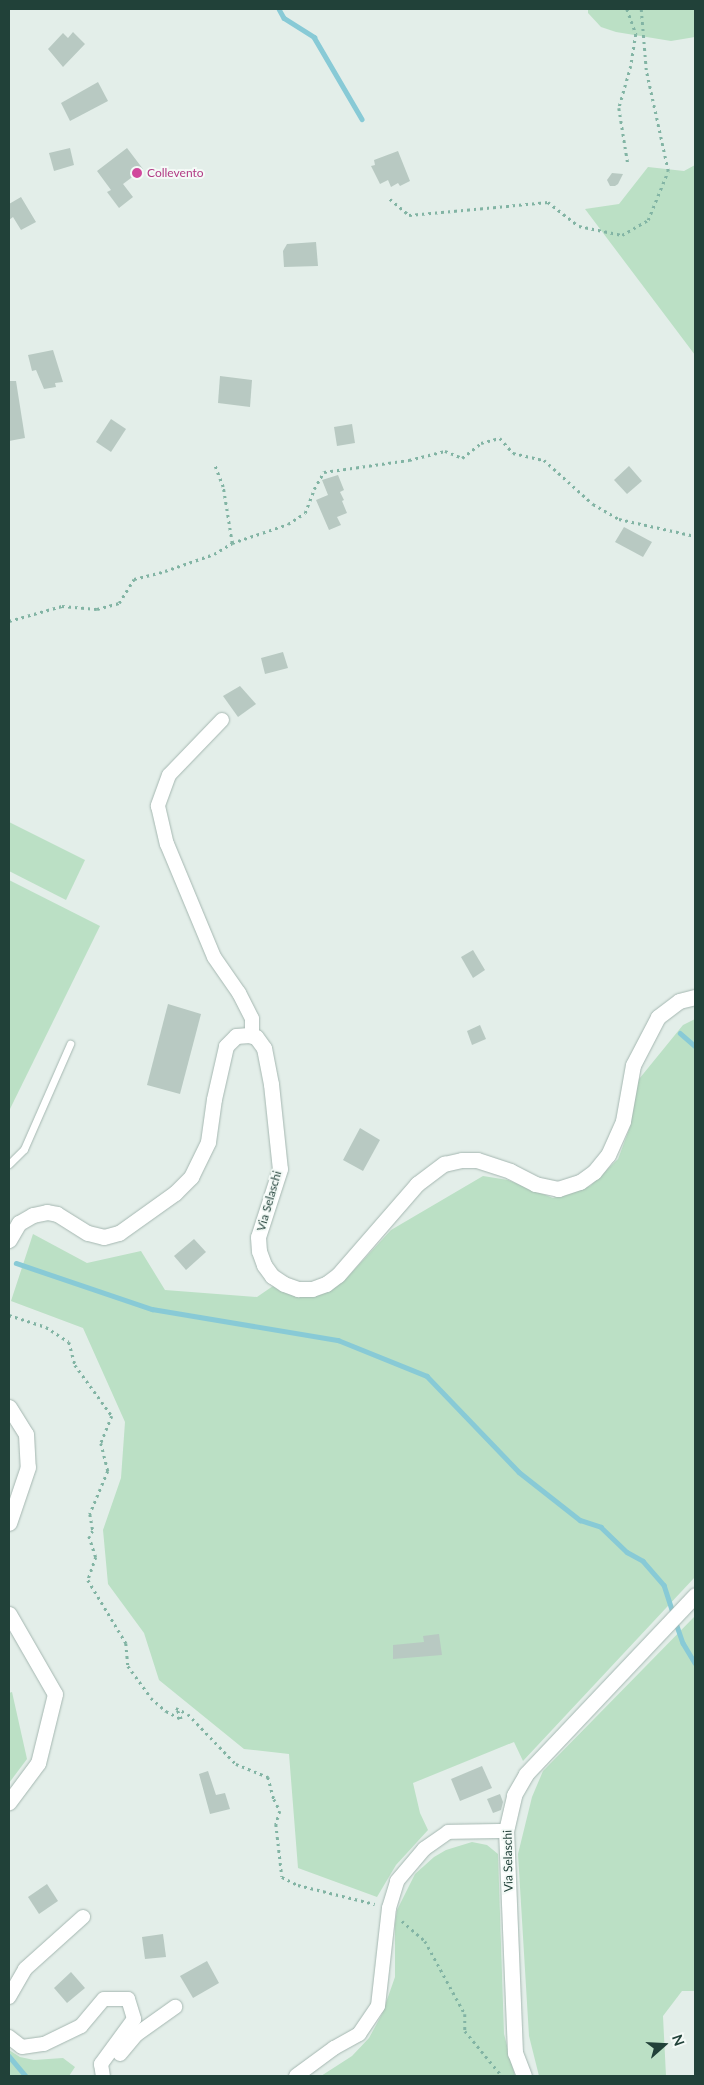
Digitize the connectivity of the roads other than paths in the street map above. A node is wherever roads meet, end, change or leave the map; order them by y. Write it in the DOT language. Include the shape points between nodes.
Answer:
graph roads {
  1 [pos="222,720"];
  2 [pos="695,997"];
  3 [pos="252,1036"];
  4 [pos="70,1044"];
  5 [pos="9,1164"];
  6 [pos="9,1240"];
  7 [pos="9,1407"];
  8 [pos="9,1523"];
  9 [pos="695,1595"];
  10 [pos="9,1614"];
  11 [pos="9,1802"];
  12 [pos="506,1831"];
  13 [pos="82,1917"];
  14 [pos="9,1997"];
  15 [pos="175,2007"];
  16 [pos="9,2037"];
  17 [pos="103,2076"];
  18 [pos="296,2076"];
  19 [pos="524,2076"];
  1 -- 3 [label="street" via="169,775 158,806 167,844 214,957 239,993 252,1019"];
  2 -- 3 [label="street, Via Selaschi" via="679,1001 658,1016 633,1065 623,1121 608,1155 587,1177 558,1189 535,1184 477,1160 444,1164 418,1184 338,1275 312,1289 298,1289 272,1276 259,1251 258,1237 280,1169 264,1048"];
  3 -- 6 [label="street" via="236,1036 226,1046 208,1142 191,1177 175,1193 119,1233 104,1237 88,1233 58,1214 47,1212 19,1223"];
  4 -- 5 [label="lane" via="24,1150"];
  7 -- 8 [label="street" via="26,1434 28,1467"];
  9 -- 12 [label="street, Via Selaschi" via="526,1774 514,1795"];
  10 -- 11 [label="street" via="55,1694 38,1763"];
  12 -- 18 [label="street" via="448,1832 424,1849 397,1881 389,1908 378,2006 359,2034"];
  12 -- 19 [label="street, Via Selaschi" via="515,2053"];
  13 -- 14 [label="street" via="25,1969"];
  15 -- 17 [label="street" via="137,2034"];
  16 -- 17 [label="street" via="22,2047 44,2044 81,2026 104,1999 128,1999 134,2019 101,2064"];
}
